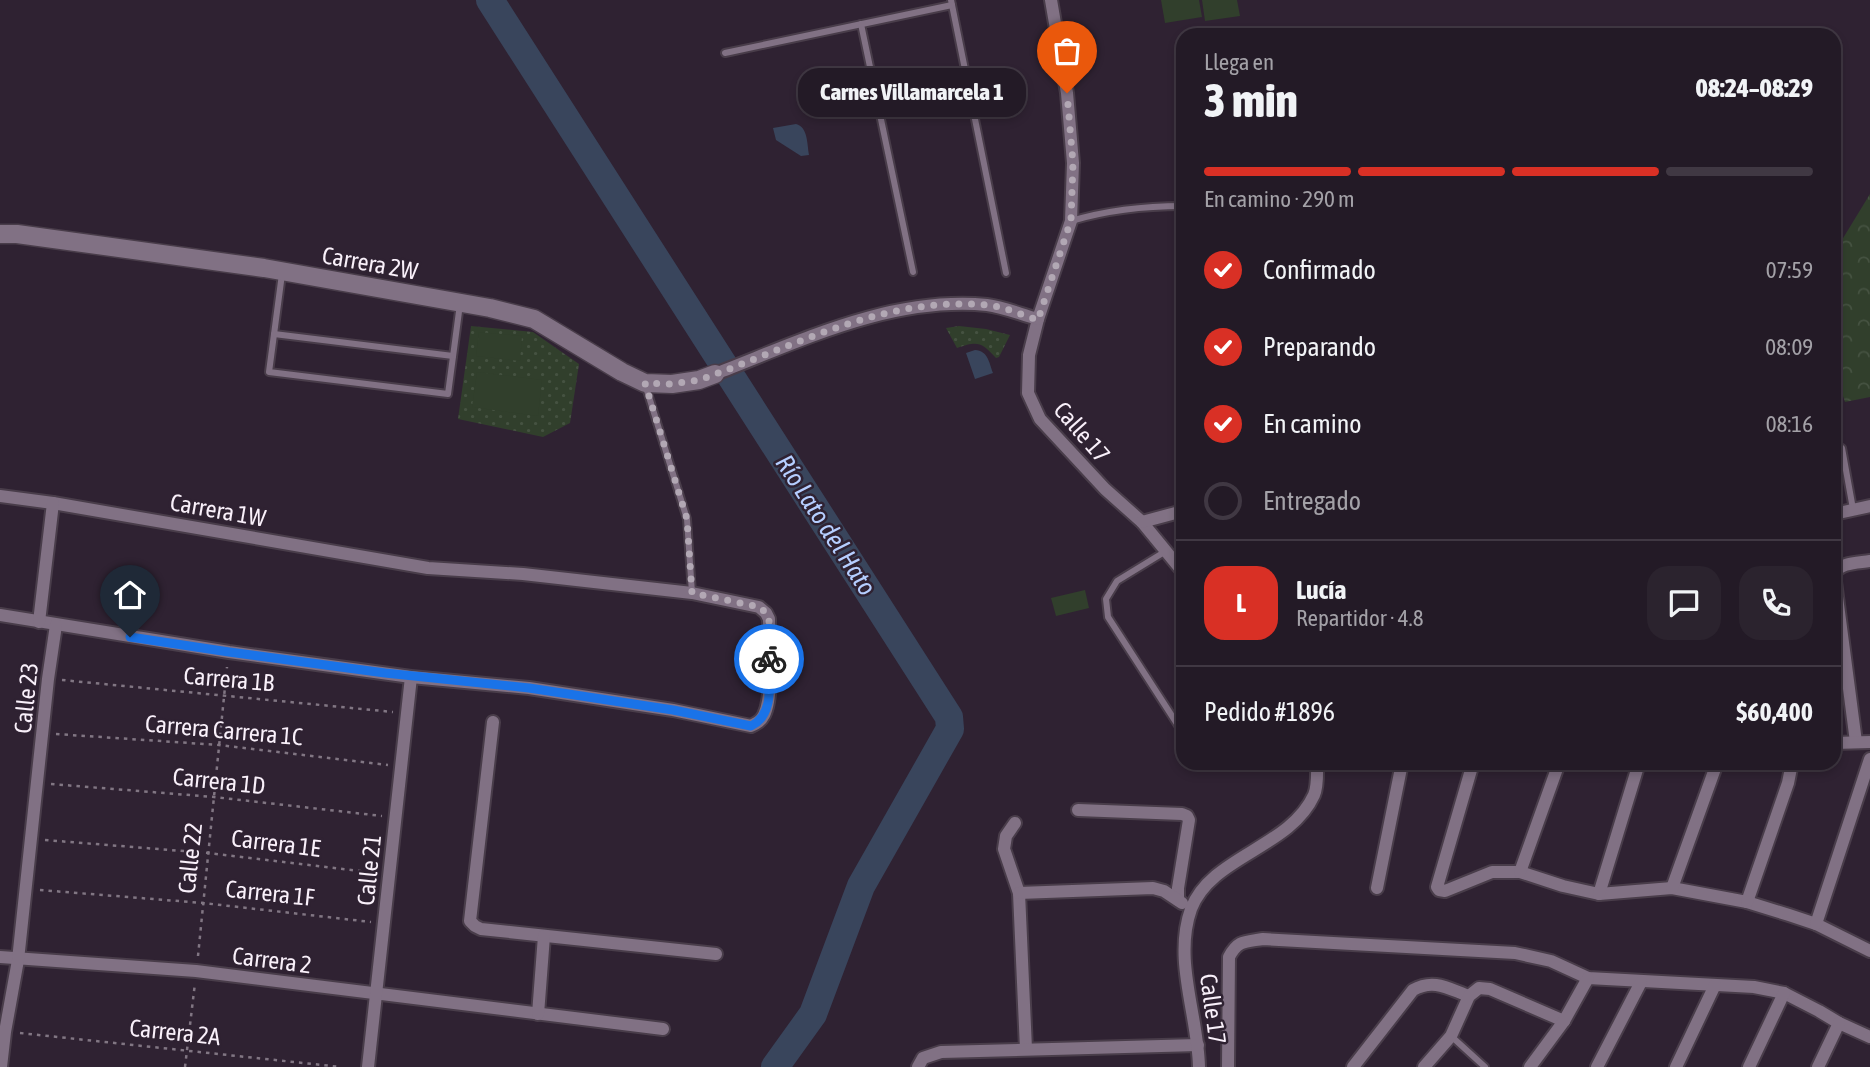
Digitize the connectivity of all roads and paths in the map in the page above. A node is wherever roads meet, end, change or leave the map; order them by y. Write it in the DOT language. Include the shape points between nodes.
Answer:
graph roads {
  1 [pos="1051,0"];
  2 [pos="951,2"];
  3 [pos="861,24"];
  4 [pos="725,53"];
  5 [pos="1176,206"];
  6 [pos="1071,220"];
  7 [pos="0,234"];
  8 [pos="282,272"];
  9 [pos="913,272"];
  10 [pos="1006,273"];
  11 [pos="460,304"];
  12 [pos="1038,320"];
  13 [pos="274,334"];
  14 [pos="453,356"];
  15 [pos="715,374"];
  16 [pos="645,383"];
  17 [pos="1842,449"];
  18 [pos="0,496"];
  19 [pos="53,503"];
  20 [pos="1870,506"];
  21 [pos="1853,509"];
  22 [pos="1841,512"];
  23 [pos="1176,513"];
  24 [pos="1142,522"];
  25 [pos="1166,551"];
  26 [pos="1870,561"];
  27 [pos="1176,563"];
  28 [pos="1841,567"];
  29 [pos="692,593"];
  30 [pos="0,615"];
  31 [pos="39,622"];
  32 [pos="56,625"];
  33 [pos="1841,627"];
  34 [pos="229,652"];
  35 [pos="411,677"];
  36 [pos="48,679"];
  37 [pos="224,696"];
  38 [pos="407,713"];
  39 [pos="493,722"];
  40 [pos="1176,722"];
  41 [pos="43,733"];
  42 [pos="1856,742"];
  43 [pos="1870,742"];
  44 [pos="1841,743"];
  45 [pos="219,746"];
  46 [pos="1870,759"];
  47 [pos="401,767"];
  48 [pos="1317,770"];
  49 [pos="1401,770"];
  50 [pos="1471,770"];
  51 [pos="1556,770"];
  52 [pos="1637,770"];
  53 [pos="1714,770"];
  54 [pos="1790,770"];
  55 [pos="37,783"];
  56 [pos="214,797"];
  57 [pos="1078,810"];
  58 [pos="396,818"];
  59 [pos="1015,823"];
  60 [pos="32,839"];
  61 [pos="208,853"];
  62 [pos="1520,872"];
  63 [pos="390,874"];
  64 [pos="1377,888"];
  65 [pos="1672,888"];
  66 [pos="26,889"];
  67 [pos="1019,893"];
  68 [pos="1599,894"];
  69 [pos="1178,900"];
  70 [pos="1747,902"];
  71 [pos="203,903"];
  72 [pos="1192,909"];
  73 [pos="385,924"];
  74 [pos="1816,924"];
  75 [pos="544,936"];
  76 [pos="1870,951"];
  77 [pos="716,954"];
  78 [pos="0,957"];
  79 [pos="18,960"];
  80 [pos="196,971"];
  81 [pos="1588,978"];
  82 [pos="1641,982"];
  83 [pos="1714,985"];
  84 [pos="1784,993"];
  85 [pos="377,995"];
  86 [pos="1469,996"];
  87 [pos="538,1014"];
  88 [pos="1564,1021"];
  89 [pos="1839,1023"];
  90 [pos="663,1029"];
  91 [pos="5,1032"];
  92 [pos="1451,1036"];
  93 [pos="1870,1037"];
  94 [pos="1198,1045"];
  95 [pos="1026,1049"];
  96 [pos="187,1050"];
  97 [pos="1,1067"];
  98 [pos="185,1067"];
  99 [pos="341,1067"];
  100 [pos="368,1067"];
  101 [pos="918,1067"];
  102 [pos="1199,1067"];
  103 [pos="1228,1067"];
  104 [pos="1353,1067"];
  105 [pos="1424,1067"];
  106 [pos="1485,1067"];
  107 [pos="1530,1067"];
  108 [pos="1597,1067"];
  109 [pos="1675,1067"];
  110 [pos="1749,1067"];
  111 [pos="1818,1067"];
  1 -- 6 [label="street, Calle 17" via="1067,93 1073,163"];
  2 -- 3 [label="lane"];
  2 -- 10 [label="lane"];
  3 -- 4 [label="lane"];
  3 -- 9 [label="lane"];
  5 -- 6 [label="lane" via="1099,212"];
  6 -- 12 [label="street, Calle 17"];
  7 -- 8 [label="street, Carrera 2W"];
  8 -- 11 [label="street, Carrera 2W"];
  8 -- 13 [label="lane"];
  11 -- 14 [label="lane"];
  11 -- 16 [label="street, Carrera 2W" via="534,319"];
  12 -- 15 [label="street" via="989,305 921,306 869,316"];
  12 -- 24 [label="street, Calle 17" via="1029,355 1028,393 1040,419"];
  13 -- 14 [label="lane"];
  13 -- 14 [label="lane" via="269,372 435,393 448,394"];
  15 -- 16 [label="street, Carrera 2W" via="672,384"];
  16 -- 29 [label="lane" via="687,519"];
  17 -- 21 [label="lane"];
  18 -- 19 [label="street, Carrera 1W"];
  19 -- 29 [label="street, Carrera 1W" via="428,568"];
  19 -- 31 [label="street"];
  20 -- 21 [label="street"];
  21 -- 22 [label="street"];
  23 -- 24 [label="street"];
  24 -- 25 [label="street, Calle 17"];
  25 -- 27 [label="street, Calle 17"];
  25 -- 40 [label="lane" via="1117,581 1106,598 1108,617"];
  26 -- 28 [label="street"];
  29 -- 35 [label="street, Carrera 1W" via="760,607 769,619 768,706 759,722 751,726 529,688"];
  30 -- 31 [label="street"];
  31 -- 32 [label="street"];
  32 -- 34 [label="street"];
  32 -- 36 [label="street, Calle 23"];
  33 -- 42 [label="street"];
  34 -- 35 [label="street"];
  34 -- 37 [label="path, Calle 22"];
  35 -- 38 [label="street, Calle 21"];
  36 -- 37 [label="path, Carrera 1B"];
  36 -- 41 [label="street, Calle 23"];
  37 -- 38 [label="path, Carrera 1B"];
  37 -- 45 [label="path, Calle 22"];
  38 -- 47 [label="street, Calle 21"];
  39 -- 75 [label="street" via="470,920 481,929"];
  41 -- 45 [label="path, Carrera Carrera 1C"];
  41 -- 55 [label="street, Calle 23"];
  42 -- 43 [label="street"];
  42 -- 44 [label="street"];
  45 -- 47 [label="path, Carrera Carrera 1C"];
  45 -- 56 [label="path, Calle 22"];
  46 -- 74 [label="street"];
  47 -- 58 [label="street, Calle 21"];
  48 -- 72 [label="street, Calle 17" via="1315,793 1303,812 1289,827 1212,878"];
  49 -- 64 [label="street"];
  50 -- 62 [label="street" via="1437,887 1445,891 1492,872"];
  51 -- 62 [label="street"];
  52 -- 68 [label="street"];
  53 -- 65 [label="street"];
  54 -- 70 [label="street"];
  55 -- 56 [label="path, Carrera 1D"];
  55 -- 60 [label="street, Calle 23"];
  56 -- 58 [label="path, Carrera 1D"];
  56 -- 61 [label="path, Calle 22"];
  57 -- 69 [label="street" via="1187,816"];
  58 -- 63 [label="street, Calle 21"];
  59 -- 67 [label="street" via="1004,849"];
  60 -- 61 [label="path, Carrera 1E"];
  60 -- 66 [label="street, Calle 23"];
  61 -- 63 [label="path, Carrera 1E"];
  61 -- 71 [label="path, Calle 22"];
  62 -- 68 [label="street"];
  63 -- 73 [label="street, Calle 21"];
  65 -- 68 [label="street"];
  65 -- 70 [label="street"];
  66 -- 71 [label="path, Carrera 1F"];
  66 -- 79 [label="street, Calle 23"];
  67 -- 69 [label="street" via="1153,888"];
  67 -- 95 [label="street"];
  69 -- 72 [label="street"];
  70 -- 74 [label="street"];
  71 -- 73 [label="path, Carrera 1F"];
  71 -- 80 [label="path, Calle 22"];
  72 -- 94 [label="street, Calle 17" via="1184,958"];
  73 -- 85 [label="street, Calle 21"];
  74 -- 76 [label="street"];
  75 -- 77 [label="street"];
  75 -- 87 [label="street"];
  78 -- 79 [label="street, Carrera 2"];
  79 -- 80 [label="street, Carrera 2"];
  79 -- 91 [label="street, Calle 23"];
  80 -- 85 [label="street, Carrera 2"];
  80 -- 96 [label="path, Calle 22"];
  81 -- 82 [label="street"];
  81 -- 88 [label="street"];
  81 -- 103 [label="street" via="1551,961 1515,953 1263,939 1242,942 1228,957"];
  82 -- 83 [label="street"];
  82 -- 108 [label="street"];
  83 -- 84 [label="street"];
  83 -- 109 [label="street"];
  84 -- 89 [label="street"];
  84 -- 110 [label="street"];
  85 -- 87 [label="street, Carrera 2"];
  85 -- 100 [label="street, Calle 21"];
  86 -- 88 [label="street" via="1485,987"];
  86 -- 92 [label="street"];
  86 -- 104 [label="street" via="1434,983 1413,990"];
  87 -- 90 [label="street, Carrera 2"];
  88 -- 107 [label="street"];
  89 -- 93 [label="street"];
  89 -- 111 [label="street"];
  91 -- 96 [label="path, Carrera 2A"];
  91 -- 97 [label="street, Calle 23"];
  92 -- 105 [label="street"];
  92 -- 106 [label="lane"];
  94 -- 95 [label="street"];
  94 -- 102 [label="street, Calle 17"];
  95 -- 101 [label="street" via="941,1052 923,1058"];
  96 -- 98 [label="path, Calle 22"];
  96 -- 99 [label="path, Carrera 2A"];
}
